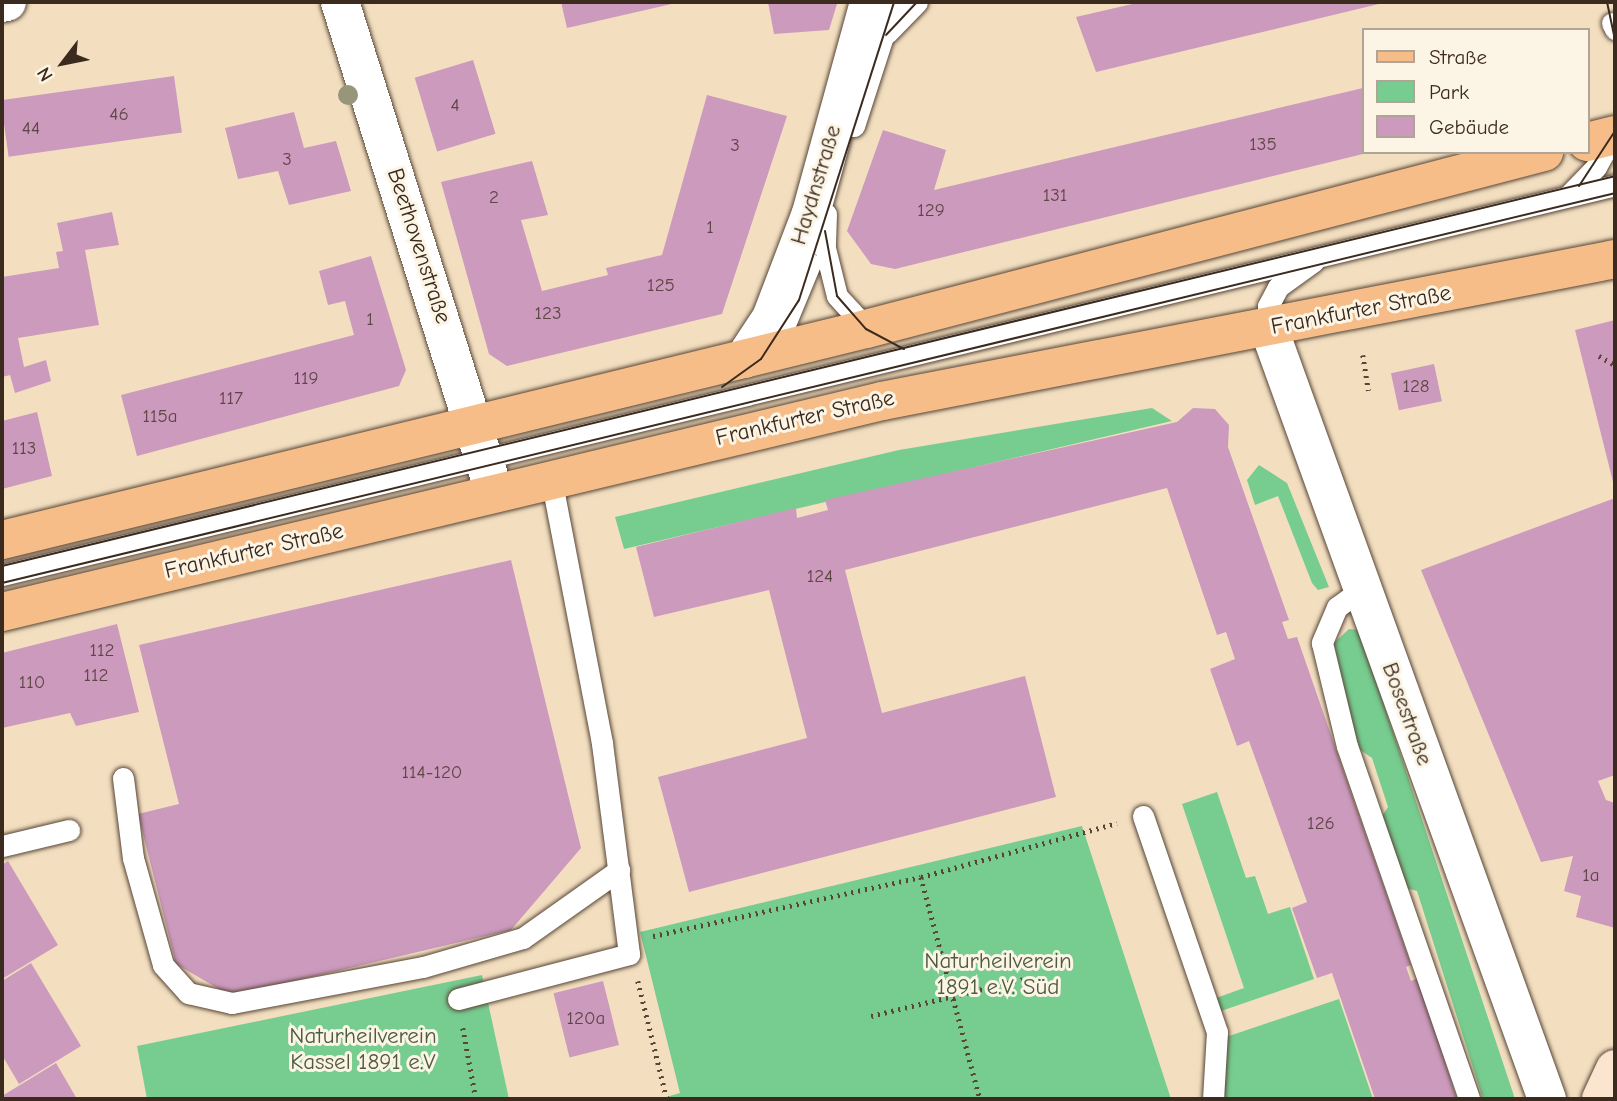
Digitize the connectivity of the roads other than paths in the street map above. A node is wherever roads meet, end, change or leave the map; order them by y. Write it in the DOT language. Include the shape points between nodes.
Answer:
graph roads {
  1 [pos="7,2"];
  2 [pos="340,2"];
  3 [pos="917,2"];
  4 [pos="2,3"];
  5 [pos="878,4"];
  6 [pos="877,51"];
  7 [pos="1608,136"];
  8 [pos="1536,154"];
  9 [pos="1615,185"];
  10 [pos="1567,196"];
  11 [pos="818,214"];
  12 [pos="1322,255"];
  13 [pos="1615,259"];
  14 [pos="1286,263"];
  15 [pos="866,329"];
  16 [pos="1269,329"];
  17 [pos="915,353"];
  18 [pos="754,357"];
  19 [pos="675,411"];
  20 [pos="485,458"];
  21 [pos="551,477"];
  22 [pos="2,540"];
  23 [pos="124,546"];
  24 [pos="2,575"];
  25 [pos="1362,589"];
  26 [pos="2,612"];
  27 [pos="123,778"];
  28 [pos="1143,816"];
  29 [pos="69,830"];
  30 [pos="2,846"];
  31 [pos="619,870"];
  32 [pos="458,999"];
  33 [pos="1615,1069"];
  34 [pos="1213,1099"];
  35 [pos="1469,1099"];
  36 [pos="1547,1099"];
  37 [pos="1601,1099"];
  1 -- 4 [label="street"];
  2 -- 20 [label="street, Beethovenstraße"];
  3 -- 6 [label="lane"];
  5 -- 6 [label="lane"];
  5 -- 11 [label="street, Haydnstraße"];
  6 -- 11 [label="lane"];
  7 -- 10 [label="lane" via="1596,167"];
  8 -- 15 [label="main road, Frankfurter Straße"];
  9 -- 10 [label="lane"];
  10 -- 12 [label="lane"];
  11 -- 15 [label="lane" via="836,296"];
  11 -- 18 [label="street, Haydnstraße"];
  12 -- 14 [label="lane"];
  12 -- 16 [label="lane" via="1279,287 1268,306"];
  13 -- 16 [label="main road, Frankfurter Straße"];
  14 -- 16 [label="lane" via="1263,302"];
  14 -- 17 [label="lane"];
  15 -- 17 [label="lane"];
  15 -- 18 [label="main road, Frankfurter Straße"];
  16 -- 21 [label="main road, Frankfurter Straße" via="948,387"];
  16 -- 25 [label="street, Bosestraße"];
  17 -- 19 [label="lane"];
  18 -- 19 [label="lane" via="727,384"];
  18 -- 20 [label="main road, Frankfurter Straße"];
  19 -- 20 [label="lane"];
  20 -- 21 [label="main road, Frankfurter Straße"];
  20 -- 23 [label="main road, Frankfurter Straße"];
  20 -- 23 [label="main road, Frankfurter Straße"];
  21 -- 31 [label="lane"];
  22 -- 23 [label="main road, Frankfurter Straße"];
  23 -- 24 [label="lane"];
  23 -- 26 [label="main road, Frankfurter Straße"];
  25 -- 35 [label="lane" via="1337,607 1322,643 1346,746"];
  25 -- 36 [label="street, Bosestraße"];
  27 -- 31 [label="lane" via="132,858 163,965 188,993 232,1003 423,967 523,938"];
  28 -- 34 [label="lane" via="1217,1032"];
  29 -- 30 [label="lane"];
  31 -- 32 [label="lane" via="629,948"];
  33 -- 37 [label="main road"];
}
